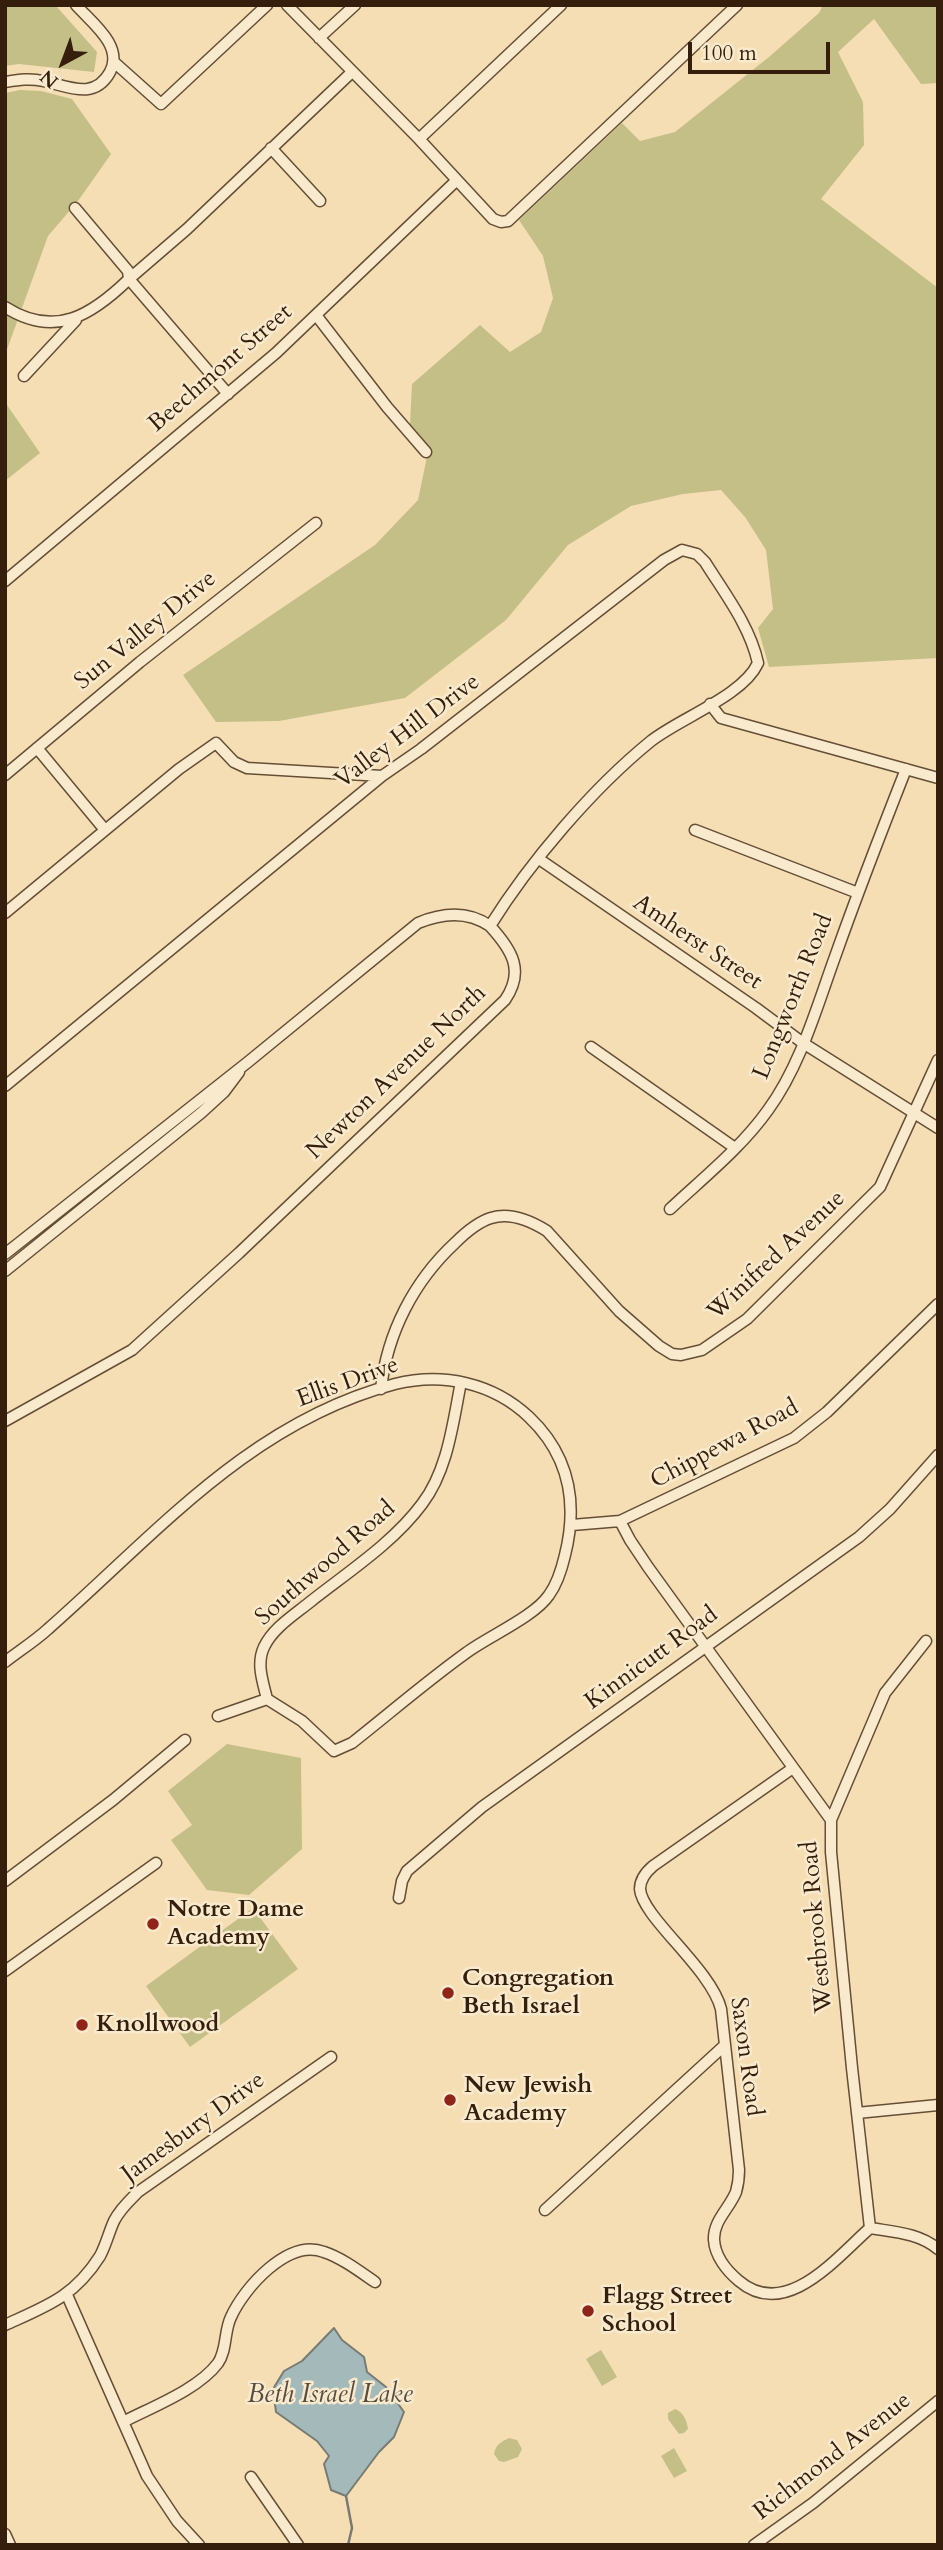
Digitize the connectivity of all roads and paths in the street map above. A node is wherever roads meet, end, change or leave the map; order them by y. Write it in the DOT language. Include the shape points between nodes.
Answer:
graph roads {
  1 [pos="76,5"];
  2 [pos="267,5"];
  3 [pos="287,5"];
  4 [pos="355,5"];
  5 [pos="561,5"];
  6 [pos="737,5"];
  7 [pos="319,38"];
  8 [pos="114,62"];
  9 [pos="352,72"];
  10 [pos="5,82"];
  11 [pos="419,139"];
  12 [pos="271,148"];
  13 [pos="457,180"];
  14 [pos="320,201"];
  15 [pos="75,208"];
  16 [pos="129,279"];
  17 [pos="5,307"];
  18 [pos="316,314"];
  19 [pos="78,317"];
  20 [pos="23,376"];
  21 [pos="228,394"];
  22 [pos="426,452"];
  23 [pos="316,523"];
  24 [pos="5,581"];
  25 [pos="710,704"];
  26 [pos="37,748"];
  27 [pos="906,769"];
  28 [pos="5,775"];
  29 [pos="382,776"];
  30 [pos="938,778"];
  31 [pos="105,830"];
  32 [pos="695,830"];
  33 [pos="539,859"];
  34 [pos="858,893"];
  35 [pos="5,913"];
  36 [pos="490,926"];
  37 [pos="803,1043"];
  38 [pos="591,1047"];
  39 [pos="938,1060"];
  40 [pos="248,1062"];
  41 [pos="5,1086"];
  42 [pos="912,1113"];
  43 [pos="938,1128"];
  44 [pos="736,1148"];
  45 [pos="670,1209"];
  46 [pos="5,1254"];
  47 [pos="5,1271"];
  48 [pos="938,1304"];
  49 [pos="461,1382"];
  50 [pos="381,1389"];
  51 [pos="5,1421"];
  52 [pos="938,1455"];
  53 [pos="620,1521"];
  54 [pos="572,1525"];
  55 [pos="926,1642"];
  56 [pos="705,1646"];
  57 [pos="5,1662"];
  58 [pos="267,1699"];
  59 [pos="218,1716"];
  60 [pos="185,1741"];
  61 [pos="793,1769"];
  62 [pos="831,1820"];
  63 [pos="156,1863"];
  64 [pos="5,1881"];
  65 [pos="399,1898"];
  66 [pos="5,1971"];
  67 [pos="725,2045"];
  68 [pos="331,2057"];
  69 [pos="938,2105"];
  70 [pos="857,2113"];
  71 [pos="545,2210"];
  72 [pos="870,2228"];
  73 [pos="938,2249"];
  74 [pos="375,2282"];
  75 [pos="67,2295"];
  76 [pos="5,2325"];
  77 [pos="938,2401"];
  78 [pos="123,2422"];
  79 [pos="251,2477"];
  80 [pos="5,2534"];
  81 [pos="10,2545"];
  82 [pos="199,2545"];
  83 [pos="298,2545"];
  84 [pos="754,2545"];
  1 -- 8 [label="street" via="111,45"];
  2 -- 8 [label="street" via="161,104"];
  3 -- 7 [label="street"];
  4 -- 7 [label="street"];
  5 -- 11 [label="street"];
  6 -- 13 [label="street" via="508,221 493,219"];
  7 -- 9 [label="street"];
  8 -- 10 [label="street" via="103,81 89,90 34,79"];
  9 -- 11 [label="street"];
  9 -- 12 [label="street"];
  11 -- 13 [label="street"];
  12 -- 14 [label="street"];
  12 -- 16 [label="street"];
  13 -- 18 [label="street, Beechmont Street"];
  15 -- 16 [label="street" via="128,271"];
  16 -- 19 [label="street"];
  16 -- 21 [label="street"];
  17 -- 19 [label="street" via="52,323"];
  18 -- 21 [label="street, Beechmont Street"];
  18 -- 22 [label="street"];
  19 -- 20 [label="street"];
  21 -- 24 [label="street, Beechmont Street"];
  23 -- 26 [label="street, Sun Valley Drive"];
  25 -- 27 [label="street" via="720,718"];
  25 -- 29 [label="street, Valley Hill Drive" via="746,681 758,663 755,646 705,562 682,550"];
  25 -- 33 [label="street" via="652,740"];
  26 -- 28 [label="street, Sun Valley Drive"];
  26 -- 31 [label="street"];
  27 -- 30 [label="street"];
  27 -- 34 [label="street, Longworth Road"];
  29 -- 31 [label="street" via="247,768 216,743"];
  29 -- 41 [label="street, Valley Hill Drive"];
  31 -- 35 [label="street"];
  32 -- 34 [label="street"];
  33 -- 36 [label="street"];
  33 -- 37 [label="street, Amherst Street"];
  34 -- 37 [label="street, Longworth Road"];
  36 -- 40 [label="street" via="480,919 454,915 418,923"];
  36 -- 51 [label="street, Newton Avenue North" via="511,953 516,977 513,988 492,1013 132,1350"];
  37 -- 42 [label="street, Amherst Street"];
  37 -- 44 [label="street, Longworth Road" via="770,1108"];
  38 -- 44 [label="street"];
  39 -- 42 [label="street, Winifred Avenue"];
  40 -- 46 [label="street"];
  40 -- 47 [label="street" via="201,1113"];
  42 -- 43 [label="street, Amherst Street"];
  42 -- 50 [label="street, Winifred Avenue" via="880,1187 747,1319 702,1350 681,1355 659,1346 619,1311 547,1231 534,1222 502,1216 489,1218 463,1235 428,1273 398,1323"];
  44 -- 45 [label="street, Longworth Road"];
  48 -- 53 [label="street, Chippewa Road" via="794,1438"];
  49 -- 50 [label="street, Ellis Drive" via="423,1379"];
  49 -- 54 [label="street, Ellis Drive" via="517,1406 545,1434 568,1484"];
  49 -- 58 [label="street, Southwood Road" via="434,1486 383,1544 270,1637 260,1663"];
  50 -- 57 [label="street, Ellis Drive" via="302,1419 262,1443 215,1478 46,1631"];
  52 -- 56 [label="street, Kinnicutt Road" via="859,1537"];
  53 -- 54 [label="street, Chippewa Road"];
  53 -- 56 [label="street, Westbrook Road"];
  54 -- 58 [label="street, Ellis Drive" via="555,1586 541,1604 468,1651 352,1743 334,1751 302,1721"];
  55 -- 62 [label="street" via="885,1693"];
  56 -- 61 [label="street, Westbrook Road"];
  56 -- 65 [label="street, Kinnicutt Road" via="472,1815 407,1871"];
  58 -- 59 [label="street"];
  60 -- 64 [label="street"];
  61 -- 62 [label="street, Westbrook Road"];
  61 -- 67 [label="street, Saxon Road" via="658,1862 641,1882 645,1903 716,1992"];
  62 -- 70 [label="street, Westbrook Road"];
  63 -- 66 [label="street"];
  67 -- 71 [label="street"];
  67 -- 72 [label="street, Saxon Road" via="739,2170 735,2193 714,2231 714,2245 723,2264 751,2289 785,2293 809,2282"];
  68 -- 75 [label="street, Jamesbury Drive" via="138,2192 115,2220 101,2254"];
  69 -- 70 [label="street"];
  70 -- 72 [label="street, Westbrook Road"];
  72 -- 73 [label="street" via="918,2237"];
  74 -- 78 [label="street" via="325,2252 308,2249 285,2258 261,2275 241,2298 226,2329 220,2361 208,2374"];
  75 -- 76 [label="street, Jamesbury Drive"];
  75 -- 78 [label="street"];
  77 -- 84 [label="street, Richmond Avenue"];
  78 -- 82 [label="street" via="147,2476"];
  79 -- 83 [label="street"];
  80 -- 81 [label="street"];
}
